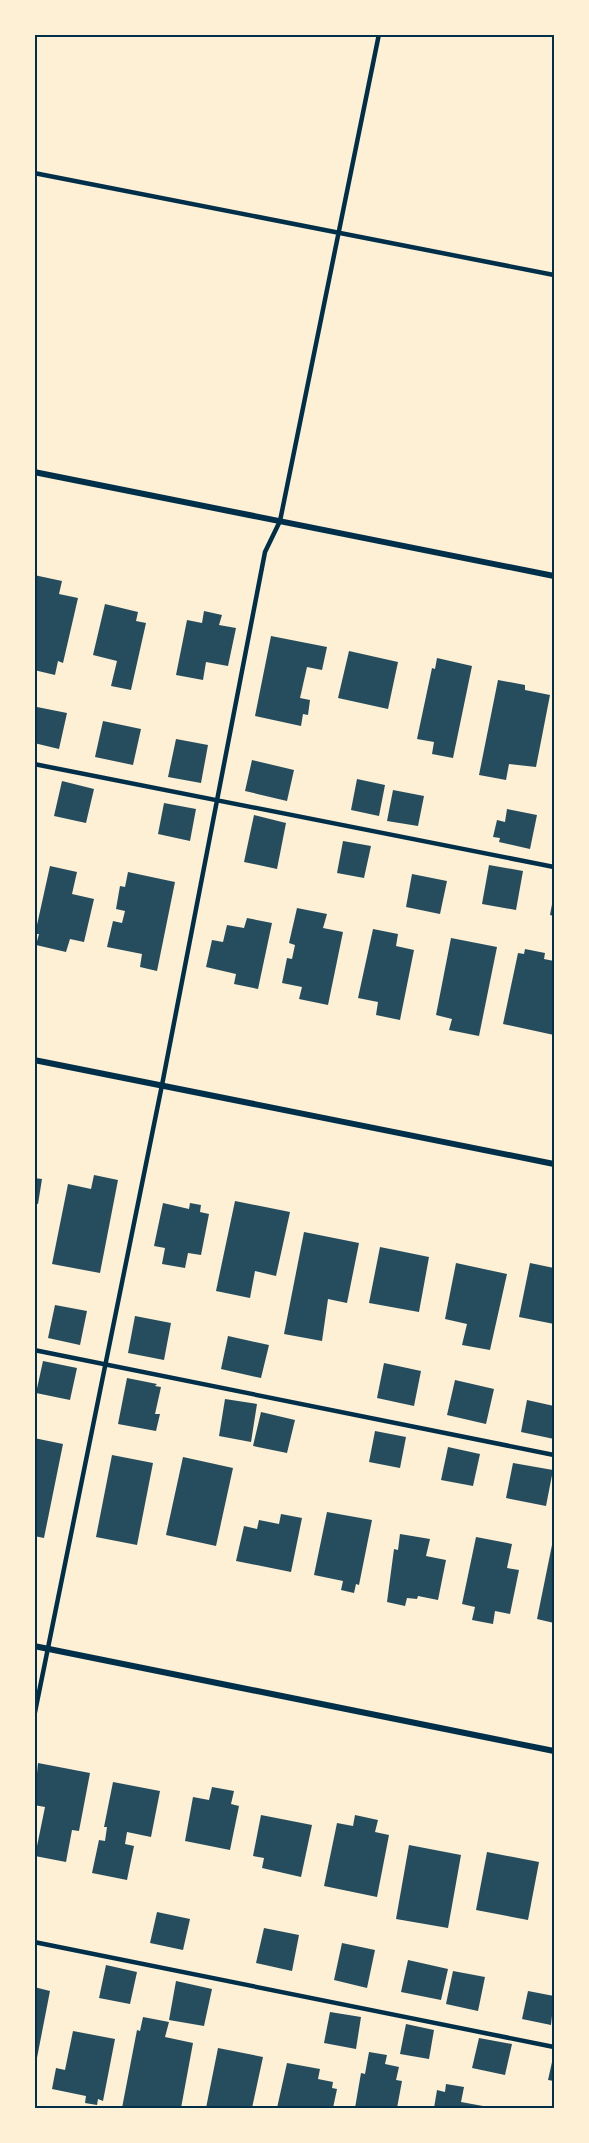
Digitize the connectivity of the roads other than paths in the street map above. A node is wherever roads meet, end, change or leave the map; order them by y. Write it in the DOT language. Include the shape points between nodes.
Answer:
graph roads {
  1 [pos="379,34"];
  2 [pos="34,172"];
  3 [pos="337,232"];
  4 [pos="555,275"];
  5 [pos="34,472"];
  6 [pos="280,521"];
  7 [pos="555,576"];
  8 [pos="34,764"];
  9 [pos="216,800"];
  10 [pos="555,867"];
  11 [pos="34,1060"];
  12 [pos="162,1085"];
  13 [pos="555,1164"];
  14 [pos="34,1350"];
  15 [pos="106,1364"];
  16 [pos="555,1455"];
  17 [pos="34,1646"];
  18 [pos="48,1649"];
  19 [pos="34,1718"];
  20 [pos="555,1751"];
  21 [pos="34,1942"];
  22 [pos="555,2048"];
  1 -- 3 [label="lane"];
  2 -- 3 [label="lane"];
  3 -- 4 [label="lane"];
  3 -- 6 [label="lane"];
  5 -- 6 [label="street"];
  6 -- 7 [label="street"];
  6 -- 9 [label="lane" via="265,552"];
  8 -- 9 [label="lane"];
  9 -- 10 [label="lane"];
  9 -- 12 [label="lane"];
  11 -- 12 [label="street"];
  12 -- 13 [label="street"];
  12 -- 15 [label="lane"];
  14 -- 15 [label="lane"];
  15 -- 16 [label="lane"];
  15 -- 18 [label="lane"];
  17 -- 18 [label="street"];
  18 -- 19 [label="lane"];
  18 -- 20 [label="street"];
  21 -- 22 [label="lane"];
}
